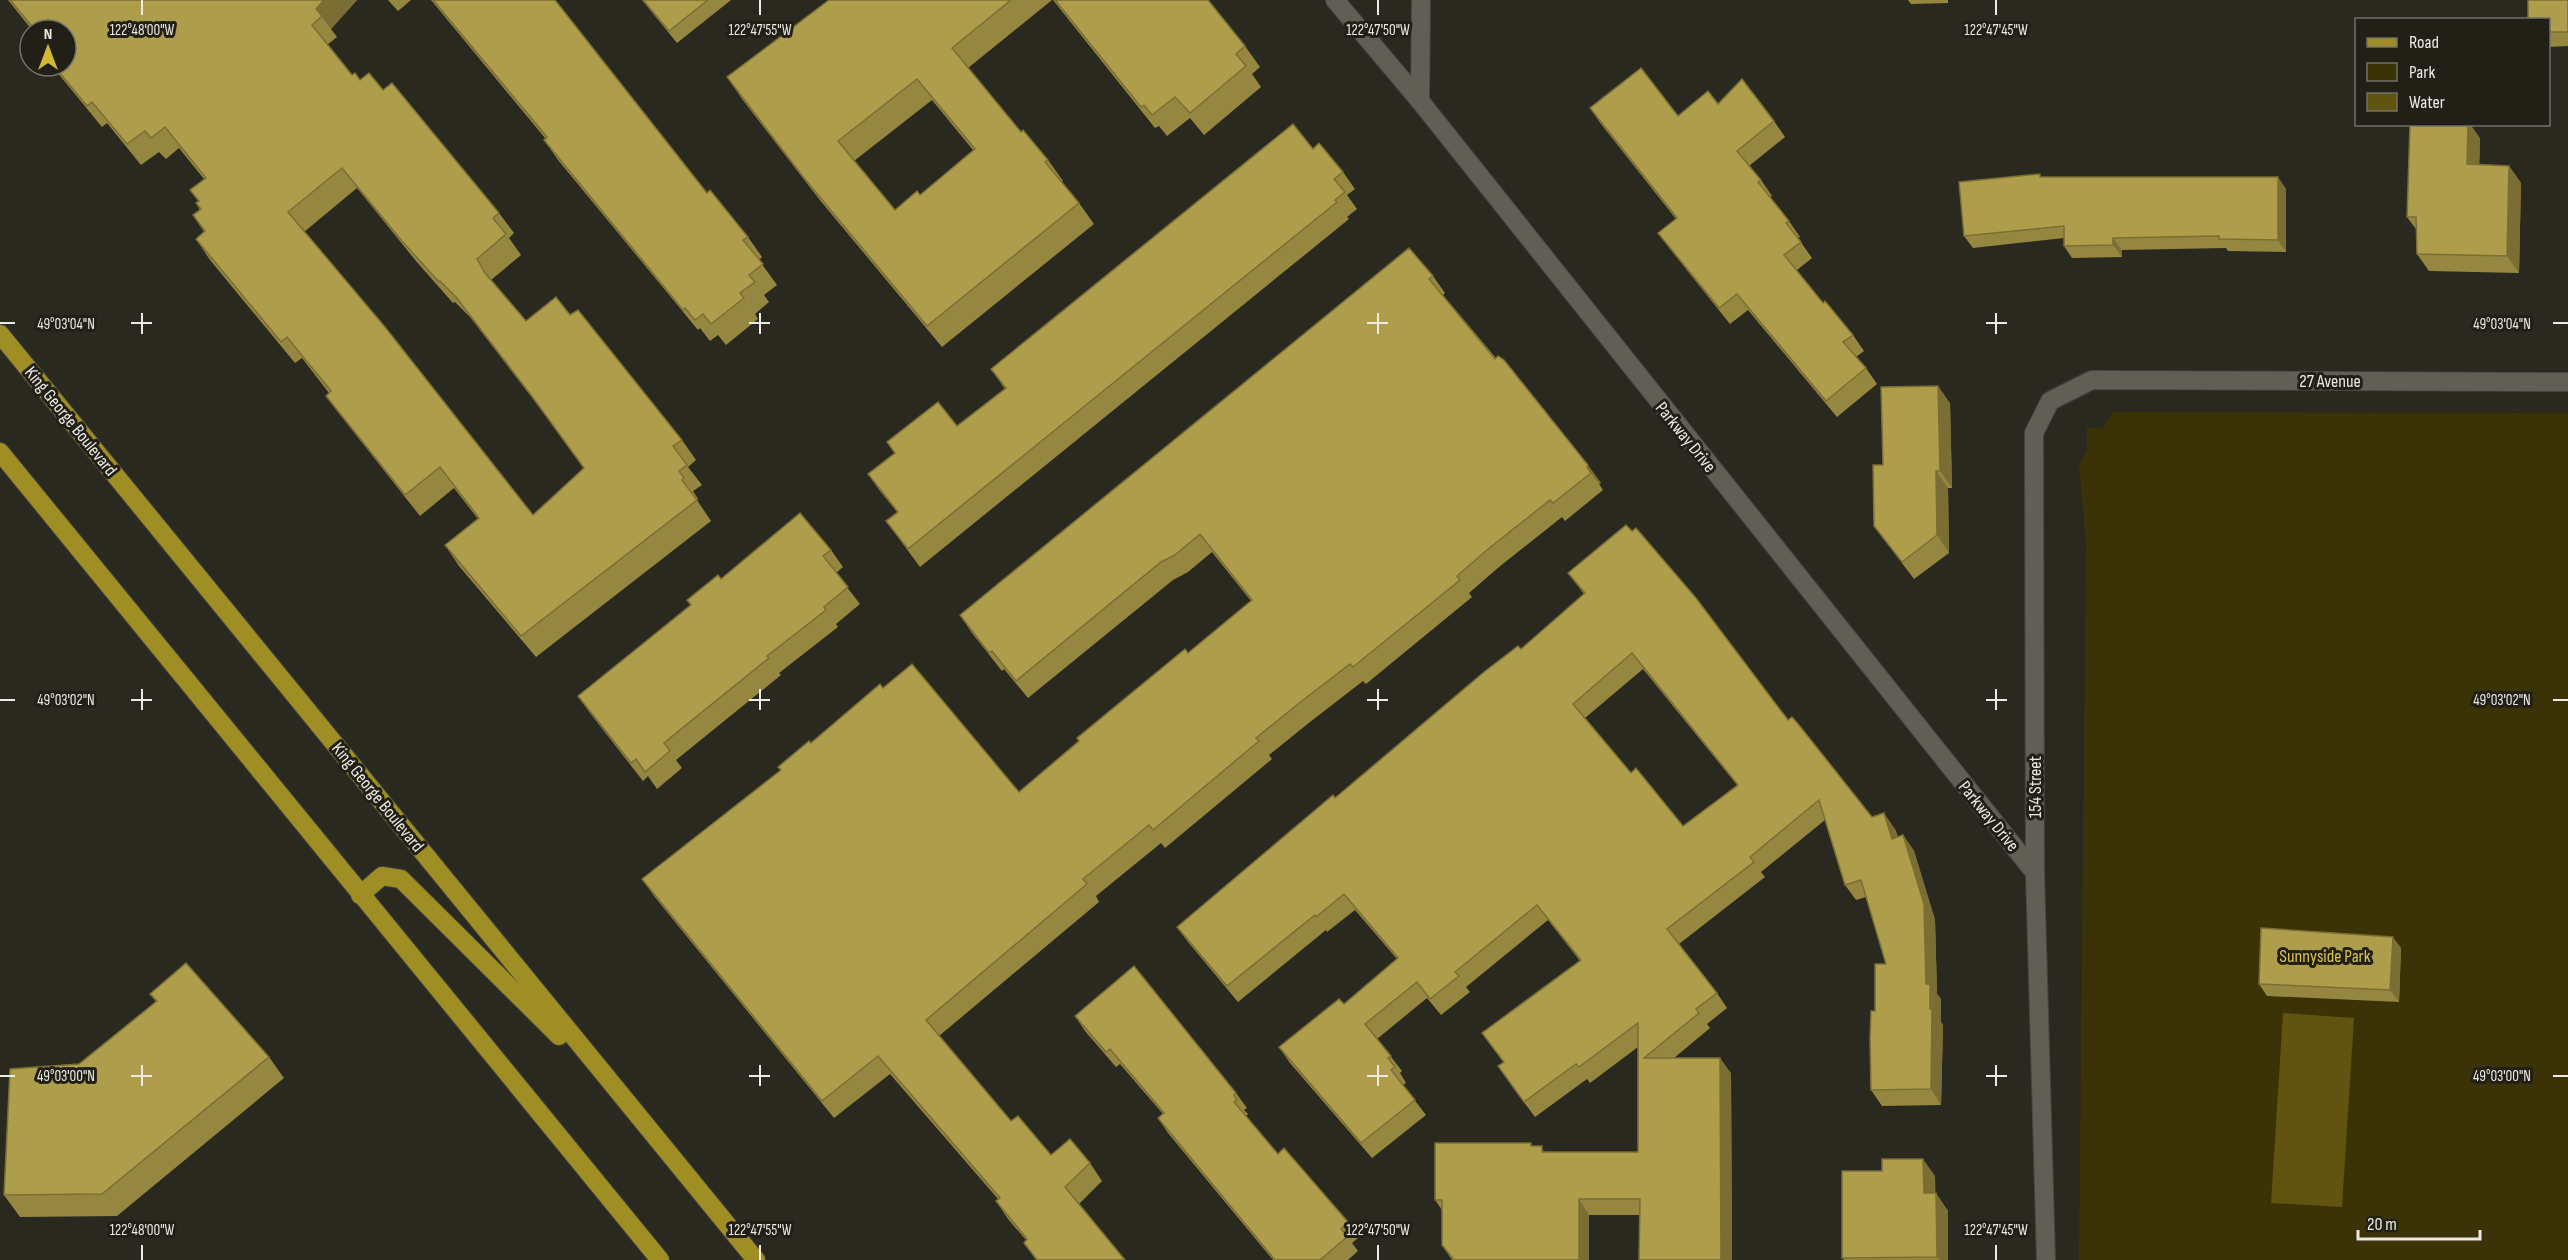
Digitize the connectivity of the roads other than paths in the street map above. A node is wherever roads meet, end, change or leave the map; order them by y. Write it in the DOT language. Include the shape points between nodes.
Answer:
graph roads {
  1 [pos="1335,0"];
  2 [pos="1421,0"];
  3 [pos="1420,101"];
  4 [pos="0,334"];
  5 [pos="2092,380"];
  6 [pos="2568,382"];
  7 [pos="0,452"];
  8 [pos="2035,873"];
  9 [pos="360,895"];
  10 [pos="624,1101"];
  11 [pos="660,1260"];
  12 [pos="756,1260"];
  13 [pos="2046,1260"];
  1 -- 3 [label="street, Parkway Drive"];
  2 -- 3 [label="street"];
  3 -- 8 [label="street, Parkway Drive"];
  4 -- 10 [label="main road, King George Boulevard"];
  5 -- 6 [label="street, 27 Avenue"];
  5 -- 8 [label="street, 154 Street" via="2050,401 2034,433"];
  7 -- 9 [label="main road"];
  8 -- 13 [label="street, 154 Street"];
  9 -- 10 [label="main road" via="382,876 401,879"];
  9 -- 11 [label="main road"];
  10 -- 12 [label="main road, King George Boulevard"];
}
